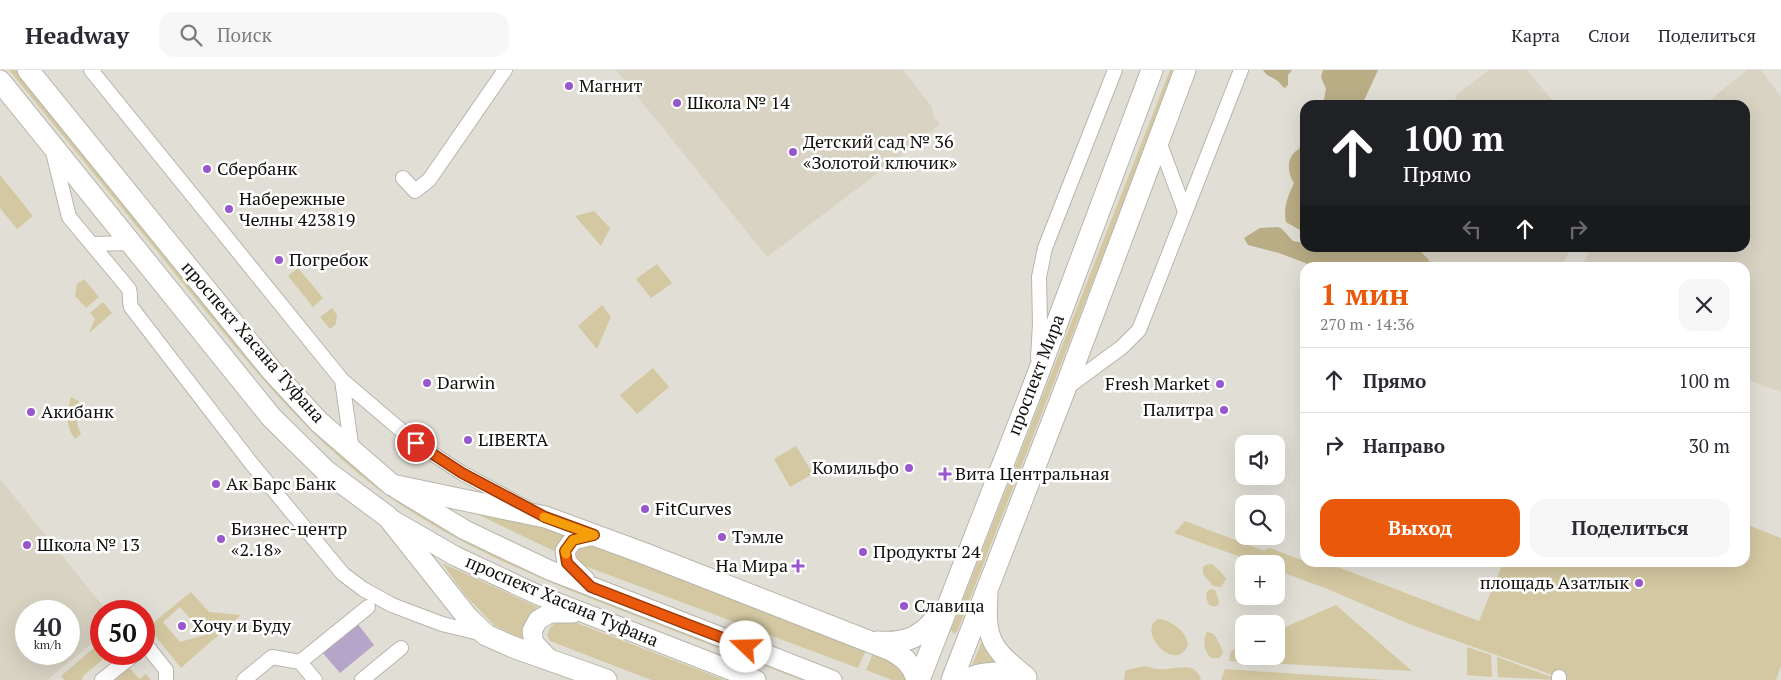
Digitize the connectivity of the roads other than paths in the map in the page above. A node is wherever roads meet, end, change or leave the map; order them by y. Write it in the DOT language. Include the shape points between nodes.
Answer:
graph roads {
  1 [pos="28,70"];
  2 [pos="91,70"];
  3 [pos="505,70"];
  4 [pos="1115,70"];
  5 [pos="1152,70"];
  6 [pos="1185,70"];
  7 [pos="1241,70"];
  8 [pos="0,81"];
  9 [pos="1158,139"];
  10 [pos="51,144"];
  11 [pos="404,178"];
  12 [pos="1185,211"];
  13 [pos="132,243"];
  14 [pos="93,244"];
  15 [pos="342,380"];
  16 [pos="1032,387"];
  17 [pos="1065,389"];
  18 [pos="352,451"];
  19 [pos="392,485"];
  20 [pos="388,517"];
  21 [pos="545,517"];
  22 [pos="594,535"];
  23 [pos="989,583"];
  24 [pos="591,587"];
  25 [pos="948,602"];
  26 [pos="368,607"];
  27 [pos="582,612"];
  28 [pos="486,635"];
  29 [pos="873,642"];
  30 [pos="401,648"];
  31 [pos="549,659"];
  32 [pos="155,660"];
  33 [pos="300,662"];
  34 [pos="121,665"];
  35 [pos="1030,679"];
  36 [pos="102,680"];
  37 [pos="166,680"];
  38 [pos="244,680"];
  39 [pos="315,680"];
  40 [pos="362,680"];
  41 [pos="606,680"];
  42 [pos="756,680"];
  43 [pos="832,680"];
  44 [pos="918,680"];
  45 [pos="952,680"];
  46 [pos="963,680"];
  1 -- 18 [label="main road, проспект Хасана Туфана" via="272,371 319,422"];
  2 -- 15 [label="street"];
  3 -- 11 [label="street" via="429,180 415,191"];
  4 -- 16 [label="street" via="1040,269 1039,352"];
  5 -- 16 [label="main road, проспект Мира"];
  6 -- 9 [label="main road, проспект Мира"];
  7 -- 12 [label="street"];
  8 -- 10 [label="main road, проспект Хасана Туфана"];
  9 -- 12 [label="street"];
  9 -- 17 [label="main road, проспект Мира"];
  10 -- 13 [label="main road, проспект Хасана Туфана"];
  10 -- 14 [label="street" via="69,217"];
  12 -- 17 [label="street" via="1139,330 1122,347"];
  13 -- 14 [label="street"];
  13 -- 20 [label="main road, проспект Хасана Туфана" via="272,418 326,471"];
  14 -- 28 [label="street" via="128,289 131,307 343,574 392,605 442,624"];
  15 -- 18 [label="street"];
  15 -- 21 [label="street" via="416,443 462,473"];
  16 -- 25 [label="main road, проспект Мира"];
  17 -- 23 [label="main road, проспект Мира"];
  18 -- 19 [label="main road, проспект Хасана Туфана"];
  19 -- 21 [label="main road"];
  19 -- 24 [label="main road, проспект Хасана Туфана" via="466,530"];
  20 -- 27 [label="main road, проспект Хасана Туфана" via="455,556 538,596"];
  20 -- 28 [label="main road" via="468,618"];
  21 -- 22 [label="main road"];
  22 -- 24 [label="main road" via="573,540 565,551 567,563"];
  22 -- 29 [label="main road"];
  23 -- 35 [label="main road" via="987,626 991,639 1002,656"];
  23 -- 45 [label="main road, проспект Мира"];
  24 -- 43 [label="main road, проспект Хасана Туфана"];
  25 -- 29 [label="main road" via="934,622 917,636 900,642"];
  25 -- 44 [label="main road, проспект Мира"];
  26 -- 33 [label="street"];
  27 -- 31 [label="main road" via="550,613 538,620 532,631 534,643"];
  27 -- 42 [label="main road, проспект Хасана Туфана"];
  28 -- 31 [label="main road"];
  29 -- 44 [label="main road" via="900,655"];
  30 -- 40 [label="street"];
  31 -- 41 [label="main road"];
  32 -- 37 [label="street" via="166,670"];
  33 -- 38 [label="street" via="272,657"];
  33 -- 39 [label="street"];
  34 -- 36 [label="street"];
  35 -- 46 [label="main road" via="998,671"];
}
